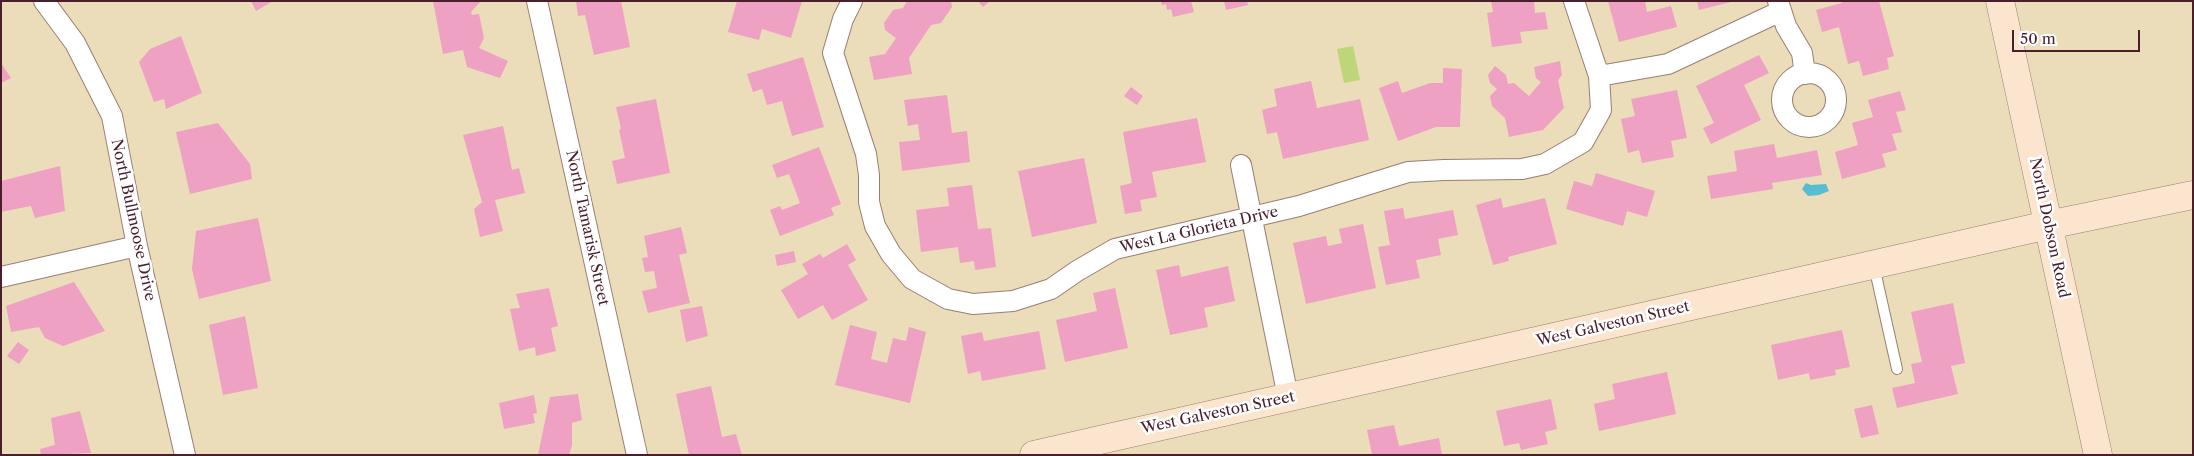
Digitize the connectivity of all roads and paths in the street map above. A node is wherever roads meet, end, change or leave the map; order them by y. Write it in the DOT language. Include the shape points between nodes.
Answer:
graph roads {
  1 [pos="44,1"];
  2 [pos="537,1"];
  3 [pos="852,1"];
  4 [pos="1574,1"];
  5 [pos="2000,1"];
  6 [pos="1779,6"];
  7 [pos="1805,74"];
  8 [pos="1599,76"];
  9 [pos="1241,165"];
  10 [pos="2193,194"];
  11 [pos="1251,216"];
  12 [pos="2048,225"];
  13 [pos="138,246"];
  14 [pos="1874,265"];
  15 [pos="1,276"];
  16 [pos="1897,369"];
  17 [pos="1288,397"];
  18 [pos="185,455"];
  19 [pos="637,455"];
  20 [pos="1034,455"];
  21 [pos="2098,455"];
  1 -- 13 [label="street, North Bullmoose Drive" via="75,43 112,116"];
  2 -- 19 [label="street, North Tamarisk Street"];
  3 -- 11 [label="street, West La Glorieta Drive" via="833,53 866,154 868,202 874,226 912,279 948,298 973,304 1013,302 1051,289 1077,270 1116,249"];
  4 -- 8 [label="street, West La Glorieta Drive"];
  5 -- 12 [label="street, North Dobson Road"];
  6 -- 7 [label="street" via="1786,26 1802,53"];
  6 -- 8 [label="street" via="1668,64"];
  8 -- 11 [label="street, West La Glorieta Drive" via="1601,110 1583,142 1545,164 1522,169 1408,172 1299,206"];
  9 -- 11 [label="street"];
  10 -- 12 [label="street, West Galveston Street"];
  11 -- 17 [label="street"];
  12 -- 14 [label="street, West Galveston Street"];
  12 -- 21 [label="street, North Dobson Road"];
  13 -- 15 [label="street"];
  13 -- 18 [label="street, North Bullmoose Drive"];
  14 -- 16 [label="lane"];
  14 -- 17 [label="street, West Galveston Street"];
  17 -- 20 [label="street, West Galveston Street"];
}
